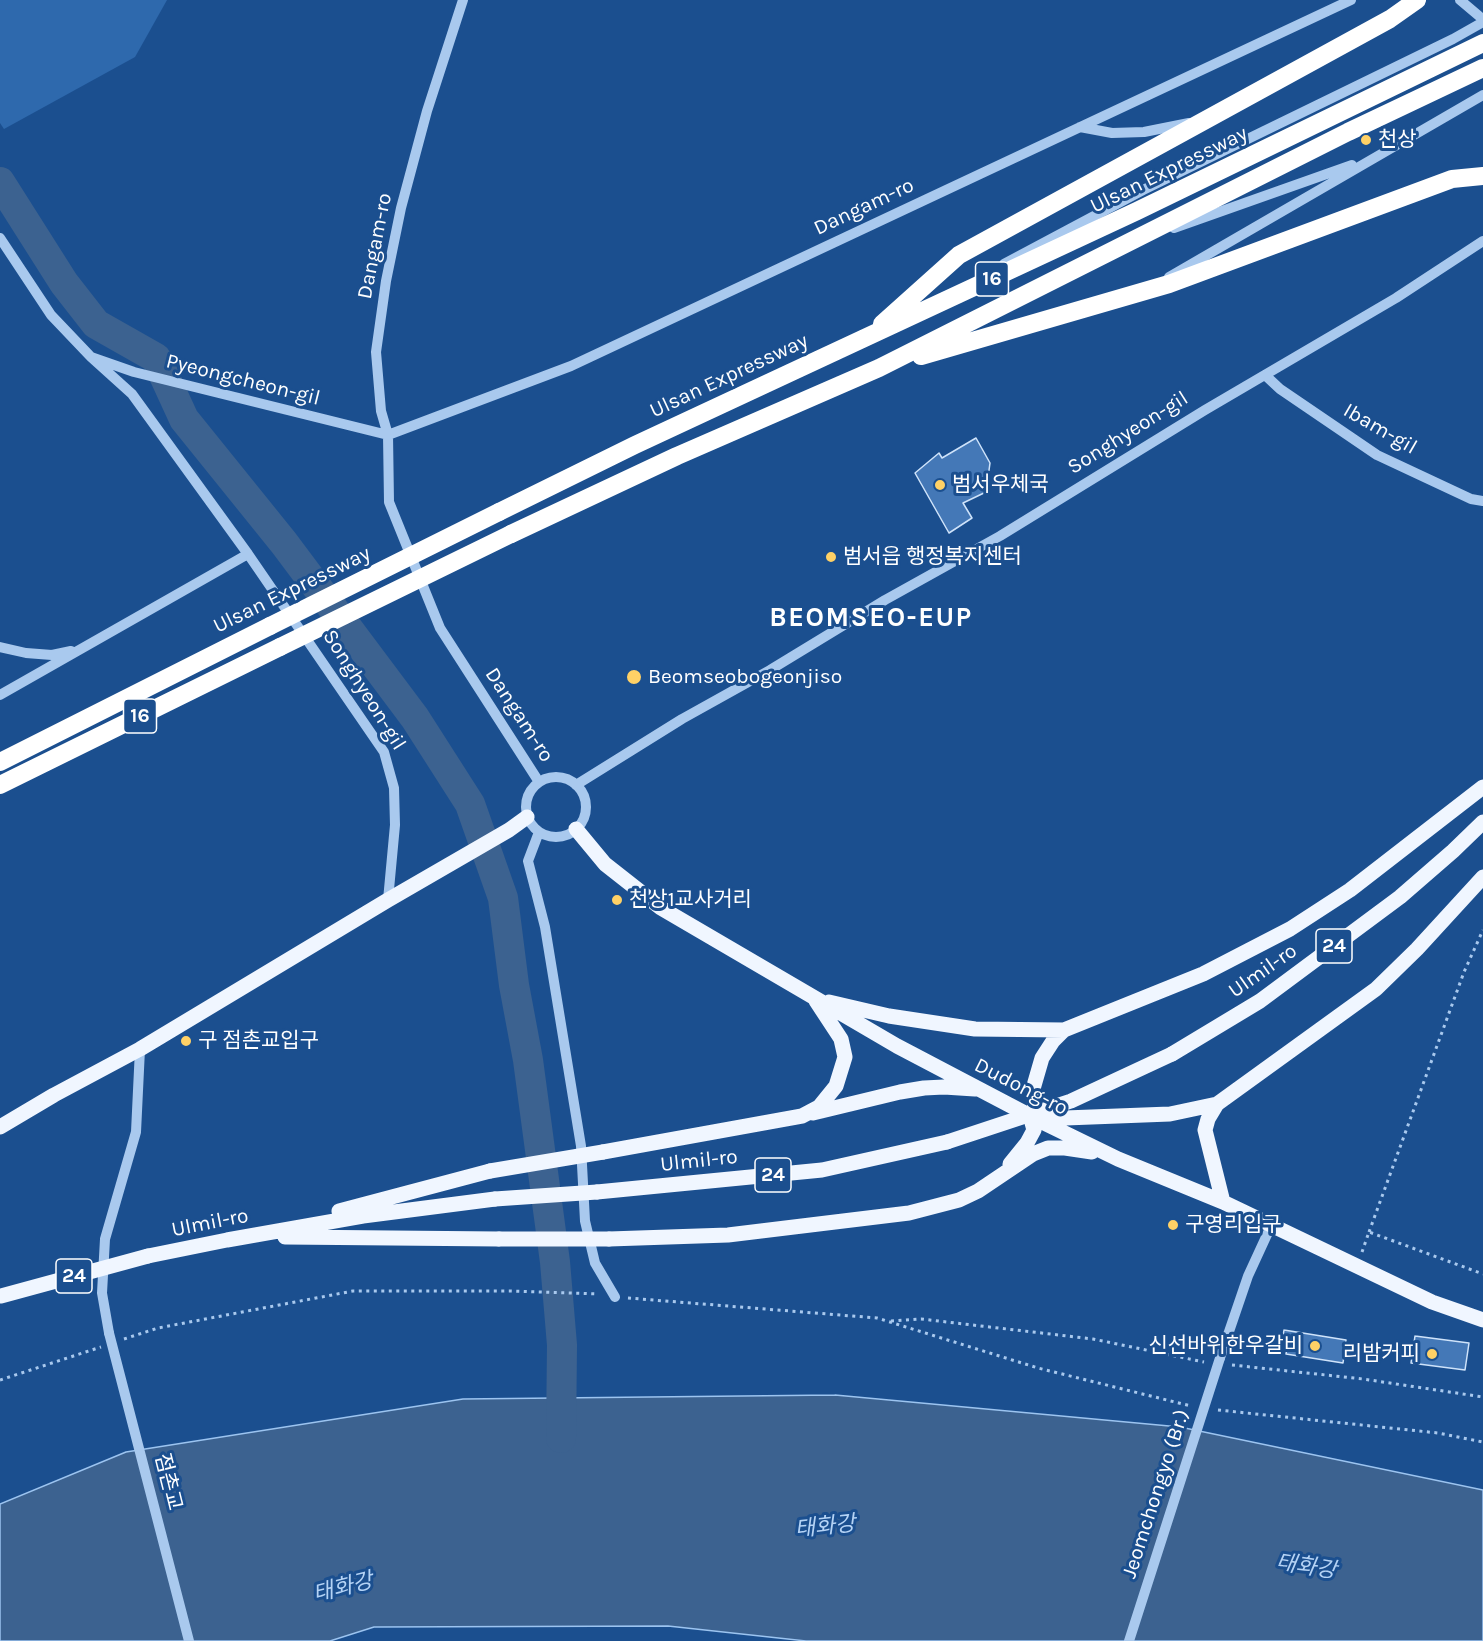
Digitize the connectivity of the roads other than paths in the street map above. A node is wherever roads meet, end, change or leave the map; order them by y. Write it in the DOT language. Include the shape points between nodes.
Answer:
graph roads {
  1 [pos="464,0"];
  2 [pos="1352,0"];
  3 [pos="1417,0"];
  4 [pos="1460,0"];
  5 [pos="1478,0"];
  6 [pos="1483,24"];
  7 [pos="1483,43"];
  8 [pos="1483,68"];
  9 [pos="1483,95"];
  10 [pos="1221,113"];
  11 [pos="1080,127"];
  12 [pos="1377,156"];
  13 [pos="1483,176"];
  14 [pos="0,238"];
  15 [pos="1483,241"];
  16 [pos="1120,247"];
  17 [pos="1143,292"];
  18 [pos="867,337"];
  19 [pos="91,357"];
  20 [pos="879,369"];
  21 [pos="1265,375"];
  22 [pos="388,435"];
  23 [pos="1483,501"];
  24 [pos="248,554"];
  25 [pos="0,647"];
  26 [pos="80,650"];
  27 [pos="0,694"];
  28 [pos="0,762"];
  29 [pos="539,782"];
  30 [pos="576,784"];
  31 [pos="0,786"];
  32 [pos="1483,788"];
  33 [pos="527,817"];
  34 [pos="1483,822"];
  35 [pos="576,829"];
  36 [pos="539,832"];
  37 [pos="1483,877"];
  38 [pos="388,900"];
  39 [pos="814,999"];
  40 [pos="1064,1030"];
  41 [pos="140,1049"];
  42 [pos="981,1090"];
  43 [pos="1217,1104"];
  44 [pos="802,1116"];
  45 [pos="1030,1116"];
  46 [pos="0,1127"];
  47 [pos="1118,1159"];
  48 [pos="992,1183"];
  49 [pos="1223,1202"];
  50 [pos="1271,1226"];
  51 [pos="246,1236"];
  52 [pos="0,1297"];
  53 [pos="615,1297"];
  54 [pos="1483,1320"];
  55 [pos="189,1641"];
  56 [pos="1128,1641"];
  1 -- 22 [label="street, Dangam-ro" via="427,111 386,281 376,352 381,411"];
  2 -- 11 [label="street, Dangam-ro"];
  3 -- 10 [label="highway"];
  4 -- 5 [label="street" via="1479,16"];
  6 -- 18 [label="street" via="1143,190"];
  7 -- 18 [label="highway, Ulsan Expressway / 16"];
  8 -- 16 [label="highway, 16"];
  9 -- 12 [label="street"];
  10 -- 11 [label="street" via="1144,132 1112,133"];
  10 -- 18 [label="highway" via="959,255"];
  11 -- 22 [label="street, Dangam-ro" via="571,366"];
  12 -- 16 [label="street"];
  12 -- 17 [label="street"];
  13 -- 17 [label="highway" via="1452,179"];
  14 -- 19 [label="street, Pyeongcheon-gil" via="51,315"];
  15 -- 21 [label="street, Songhyeon-gil" via="1396,298"];
  16 -- 20 [label="highway, 16"];
  17 -- 20 [label="highway"];
  18 -- 28 [label="highway, Ulsan Expressway / 16, bridge" via="635,445"];
  19 -- 22 [label="street, Pyeongcheon-gil" via="134,372"];
  19 -- 24 [label="street, Pyeongcheon-gil" via="132,394"];
  20 -- 31 [label="highway, 16, bridge" via="677,456 511,534"];
  21 -- 23 [label="street, Ibam-gil" via="1377,455"];
  21 -- 30 [label="street, Songhyeon-gil" via="1000,536"];
  22 -- 29 [label="street, Dangam-ro" via="389,502 440,628"];
  24 -- 26 [label="street"];
  24 -- 38 [label="street, Songhyeon-gil" via="384,752 394,788"];
  25 -- 26 [label="street" via="52,655"];
  26 -- 27 [label="street"];
  29 -- 30 [label="street" via="558,777"];
  29 -- 33 [label="street" via="527,797"];
  30 -- 35 [label="street" via="582,792 585,812"];
  32 -- 40 [label="main road" via="1350,890 1290,929 1203,974"];
  33 -- 36 [label="street"];
  33 -- 38 [label="main road"];
  34 -- 51 [label="main road, Ulmil-ro / 24, bridge" via="1400,897 1260,1001 1172,1054 1071,1101 946,1142 822,1170 495,1199"];
  35 -- 36 [label="street" via="558,837"];
  35 -- 39 [label="main road, Dudong-ro" via="605,864 661,908"];
  36 -- 53 [label="street" via="528,861 545,927 581,1146 585,1221 595,1263"];
  37 -- 43 [label="main road" via="1376,989"];
  38 -- 41 [label="main road"];
  39 -- 40 [label="main road" via="975,1029"];
  39 -- 42 [label="main road, Dudong-ro"];
  39 -- 44 [label="main road" via="841,1039 845,1057 829,1098"];
  40 -- 45 [label="main road" via="1042,1058"];
  41 -- 46 [label="main road"];
  41 -- 55 [label="street, 점촌교, bridge" via="136,1132 105,1239 102,1293"];
  42 -- 44 [label="main road" via="924,1088"];
  42 -- 45 [label="main road, Dudong-ro"];
  43 -- 45 [label="main road" via="1170,1114"];
  43 -- 49 [label="main road" via="1205,1130"];
  44 -- 51 [label="main road, bridge" via="490,1171"];
  45 -- 47 [label="main road, Dudong-ro"];
  45 -- 48 [label="main road" via="1034,1126 1031,1137"];
  47 -- 48 [label="main road" via="1048,1148"];
  47 -- 49 [label="main road, Dudong-ro"];
  48 -- 51 [label="main road, bridge" via="959,1200 909,1213 728,1234 609,1239"];
  49 -- 50 [label="main road, Dudong-ro"];
  50 -- 54 [label="main road, Dudong-ro" via="1432,1302"];
  50 -- 56 [label="street, Jeomchongyo (Br.), bridge" via="1248,1276 1225,1362"];
  51 -- 52 [label="main road, Ulmil-ro / 24, bridge" via="148,1256"];
}
